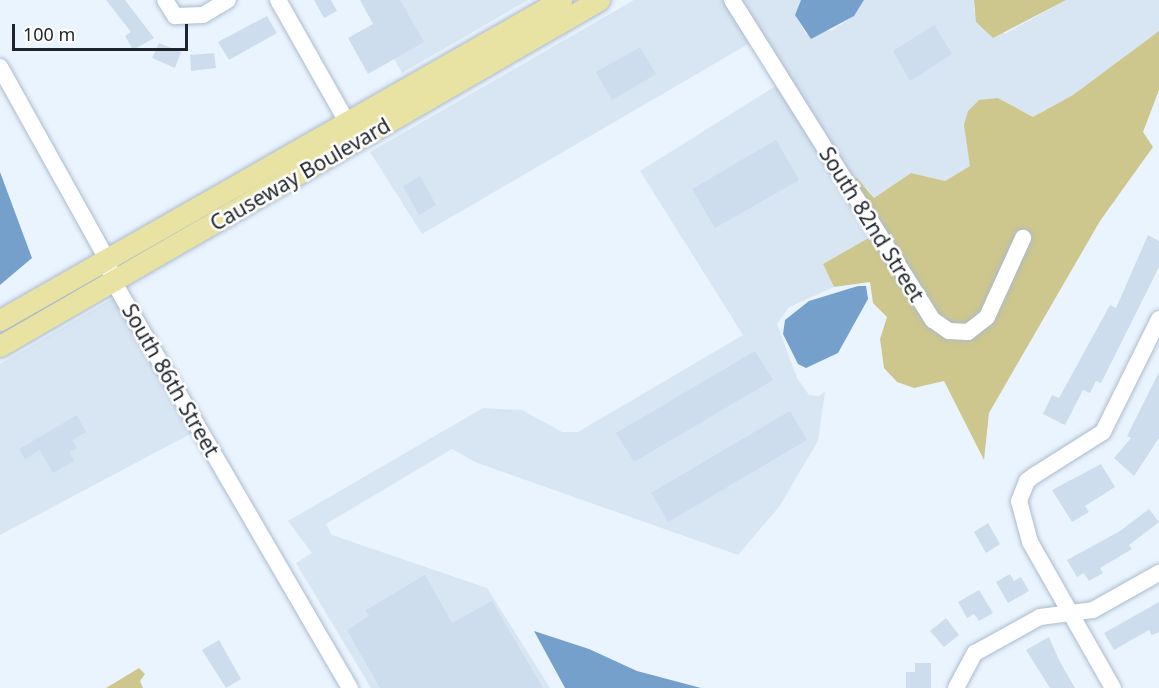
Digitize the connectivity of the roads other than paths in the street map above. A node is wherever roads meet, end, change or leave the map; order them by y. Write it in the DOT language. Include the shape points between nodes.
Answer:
graph roads {
  1 [pos="165,0"];
  2 [pos="228,0"];
  3 [pos="278,0"];
  4 [pos="561,0"];
  5 [pos="572,0"];
  6 [pos="598,0"];
  7 [pos="732,0"];
  8 [pos="452,62"];
  9 [pos="0,67"];
  10 [pos="461,82"];
  11 [pos="347,122"];
  12 [pos="322,161"];
  13 [pos="1023,238"];
  14 [pos="107,259"];
  15 [pos="113,281"];
  16 [pos="1159,319"];
  17 [pos="0,320"];
  18 [pos="0,346"];
  19 [pos="1159,573"];
  20 [pos="1069,611"];
  21 [pos="350,688"];
  22 [pos="956,688"];
  23 [pos="1113,688"];
  1 -- 2 [label="street" via="175,16 202,15"];
  3 -- 11 [label="street"];
  4 -- 8 [label="main road, Causeway Boulevard"];
  5 -- 10 [label="main road" via="475,60"];
  6 -- 10 [label="main road, Causeway Boulevard"];
  7 -- 13 [label="street, South 82nd Street" via="933,320 949,331 968,333 987,317"];
  8 -- 11 [label="main road, Causeway Boulevard"];
  8 -- 12 [label="main road" via="443,78 348,133 328,148"];
  9 -- 14 [label="street, South 86th Street"];
  10 -- 12 [label="main road, Causeway Boulevard"];
  11 -- 14 [label="main road, Causeway Boulevard"];
  12 -- 15 [label="main road, Causeway Boulevard"];
  14 -- 15 [label="street, South 86th Street"];
  14 -- 17 [label="main road, Causeway Boulevard"];
  15 -- 18 [label="main road, Causeway Boulevard"];
  15 -- 21 [label="street, South 86th Street"];
  16 -- 20 [label="street" via="1103,432 1035,475 1022,491 1019,501 1024,528"];
  19 -- 20 [label="street" via="1093,610"];
  20 -- 22 [label="street" via="1040,617 975,653"];
  20 -- 23 [label="street"];
}
